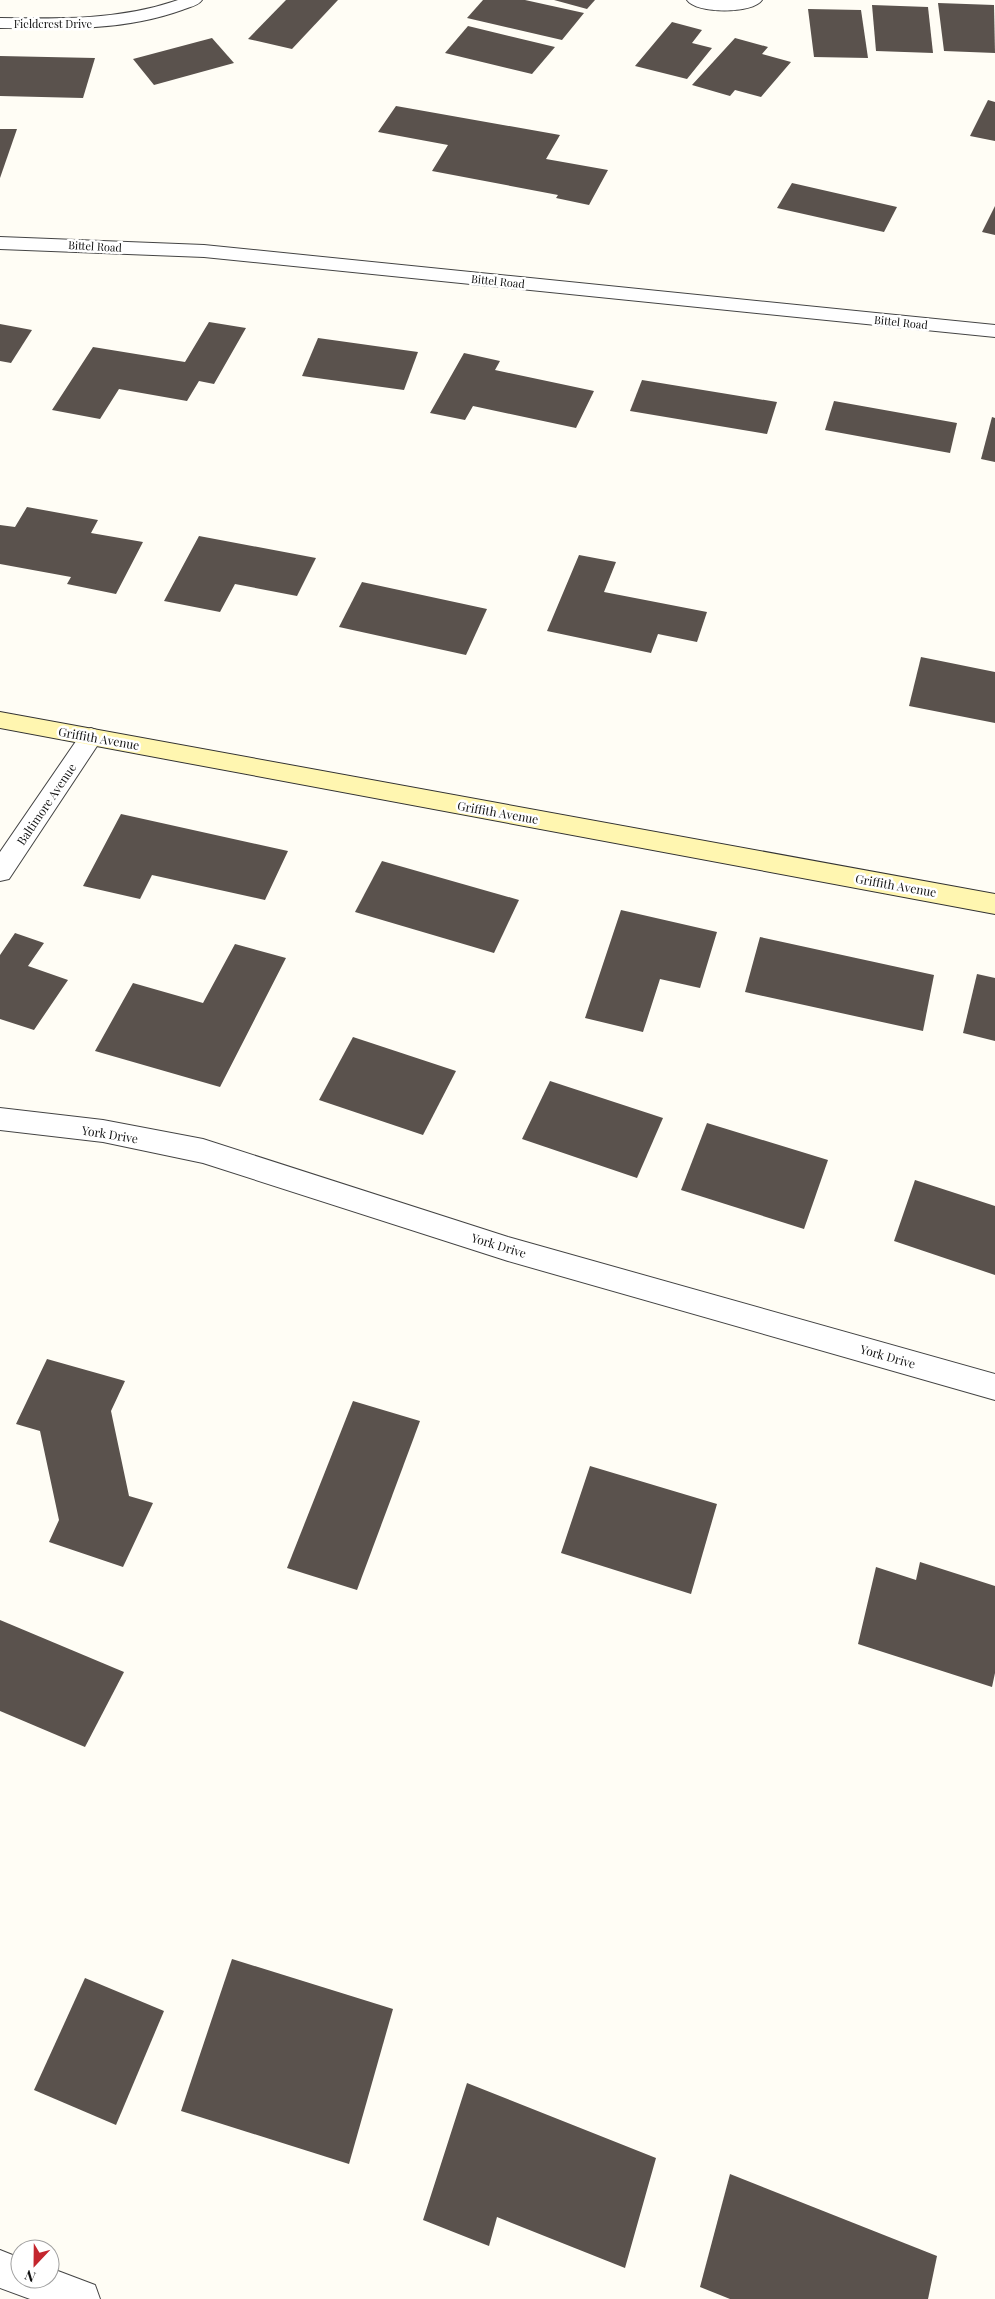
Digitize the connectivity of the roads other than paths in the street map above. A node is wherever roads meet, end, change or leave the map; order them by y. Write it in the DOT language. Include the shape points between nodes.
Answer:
graph roads {
  1 [pos="194,0"];
  2 [pos="695,0"];
  3 [pos="754,0"];
  4 [pos="0,23"];
  5 [pos="0,243"];
  6 [pos="995,331"];
  7 [pos="0,720"];
  8 [pos="91,737"];
  9 [pos="0,872"];
  10 [pos="995,904"];
  11 [pos="0,1119"];
  12 [pos="995,1387"];
  13 [pos="54,2289"];
  14 [pos="81,2299"];
  1 -- 4 [label="street, Fieldcrest Drive" via="131,18 83,25"];
  2 -- 3 [label="street" via="724,6 748,4"];
  5 -- 6 [label="street, Bittel Road" via="204,251"];
  7 -- 8 [label="street, Griffith Avenue"];
  8 -- 9 [label="street, Baltimore Avenue"];
  8 -- 10 [label="street, Griffith Avenue"];
  11 -- 12 [label="street, York Drive" via="103,1131 203,1151 508,1249"];
  13 -- 14 [label="street"];
}
